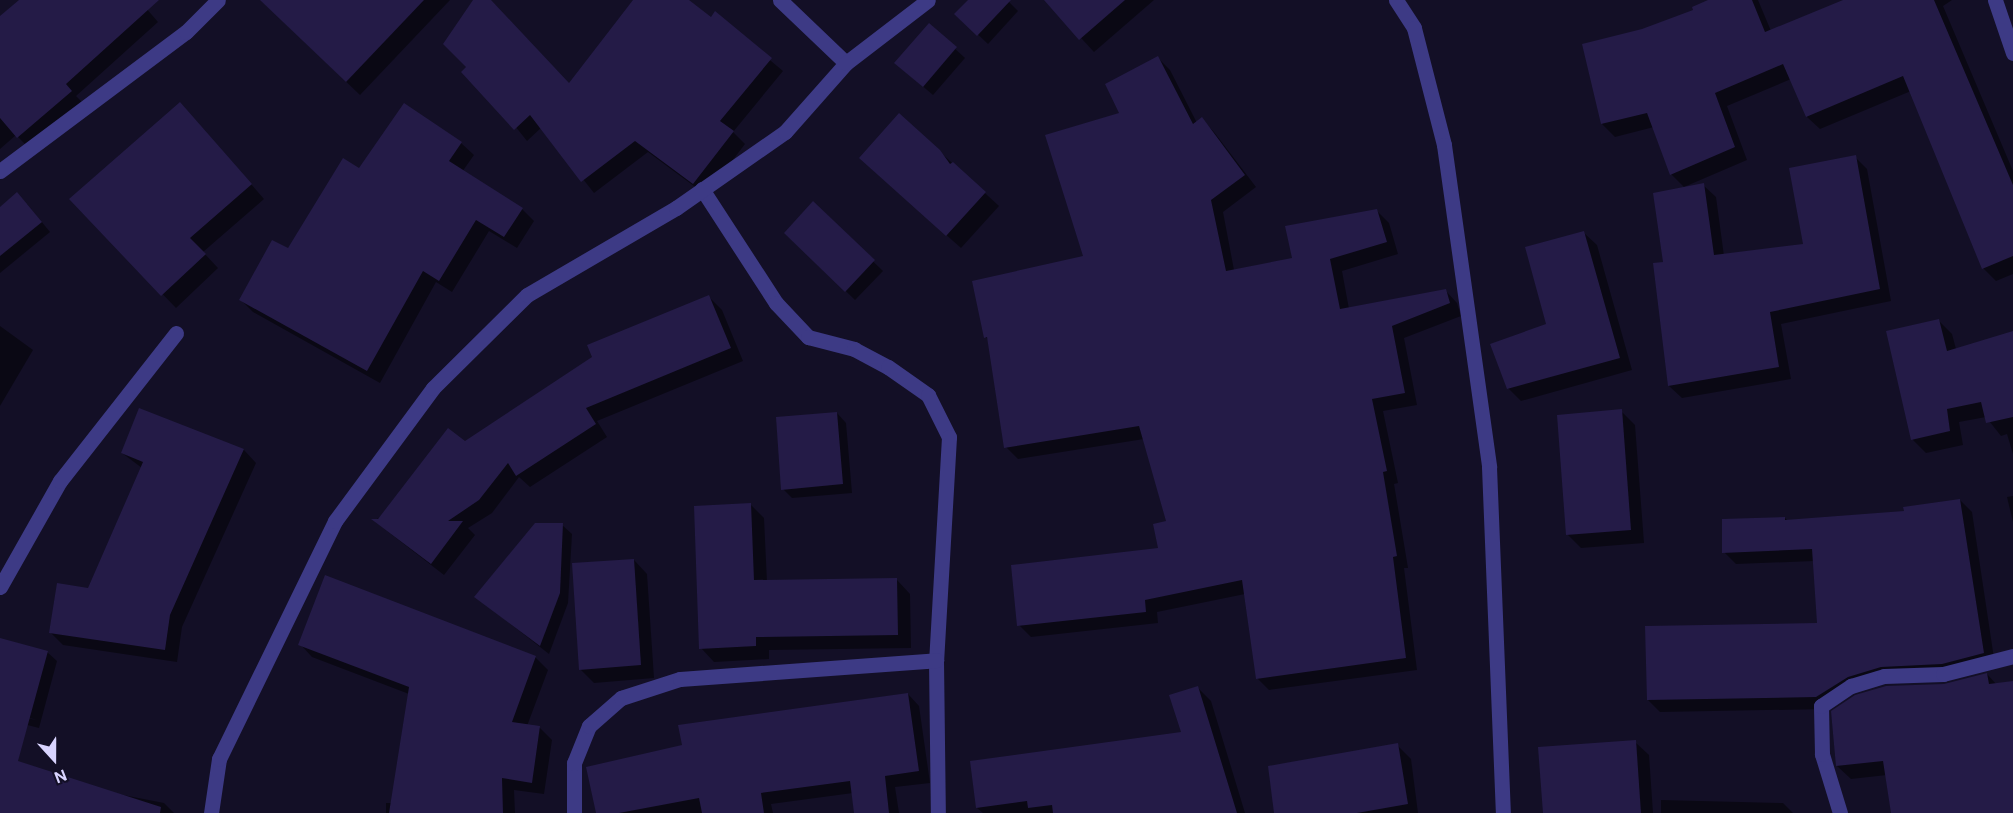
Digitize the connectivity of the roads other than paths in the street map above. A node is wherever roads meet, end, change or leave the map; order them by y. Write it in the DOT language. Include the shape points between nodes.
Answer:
graph roads {
  1 [pos="218,0"];
  2 [pos="780,0"];
  3 [pos="928,0"];
  4 [pos="1396,0"];
  5 [pos="1995,0"];
  6 [pos="2013,53"];
  7 [pos="846,63"];
  8 [pos="0,171"];
  9 [pos="702,189"];
  10 [pos="176,333"];
  11 [pos="0,587"];
  12 [pos="2013,656"];
  13 [pos="936,660"];
  14 [pos="211,813"];
  15 [pos="574,813"];
  16 [pos="938,813"];
  17 [pos="1503,813"];
  18 [pos="1840,813"];
  1 -- 8 [label="street" via="169,45"];
  2 -- 7 [label="street"];
  3 -- 7 [label="street"];
  4 -- 17 [label="street" via="1414,28 1444,145 1489,467"];
  5 -- 6 [label="street"];
  7 -- 9 [label="street" via="785,132"];
  9 -- 13 [label="street" via="776,303 808,337 854,349 928,395 949,437"];
  9 -- 14 [label="street" via="527,295 433,388 335,521 219,759"];
  10 -- 11 [label="street" via="60,481"];
  12 -- 18 [label="street" via="1943,674 1884,676 1851,686 1821,706 1822,754"];
  13 -- 15 [label="street" via="680,679 621,698 589,726 574,763"];
  13 -- 16 [label="street"];
}
